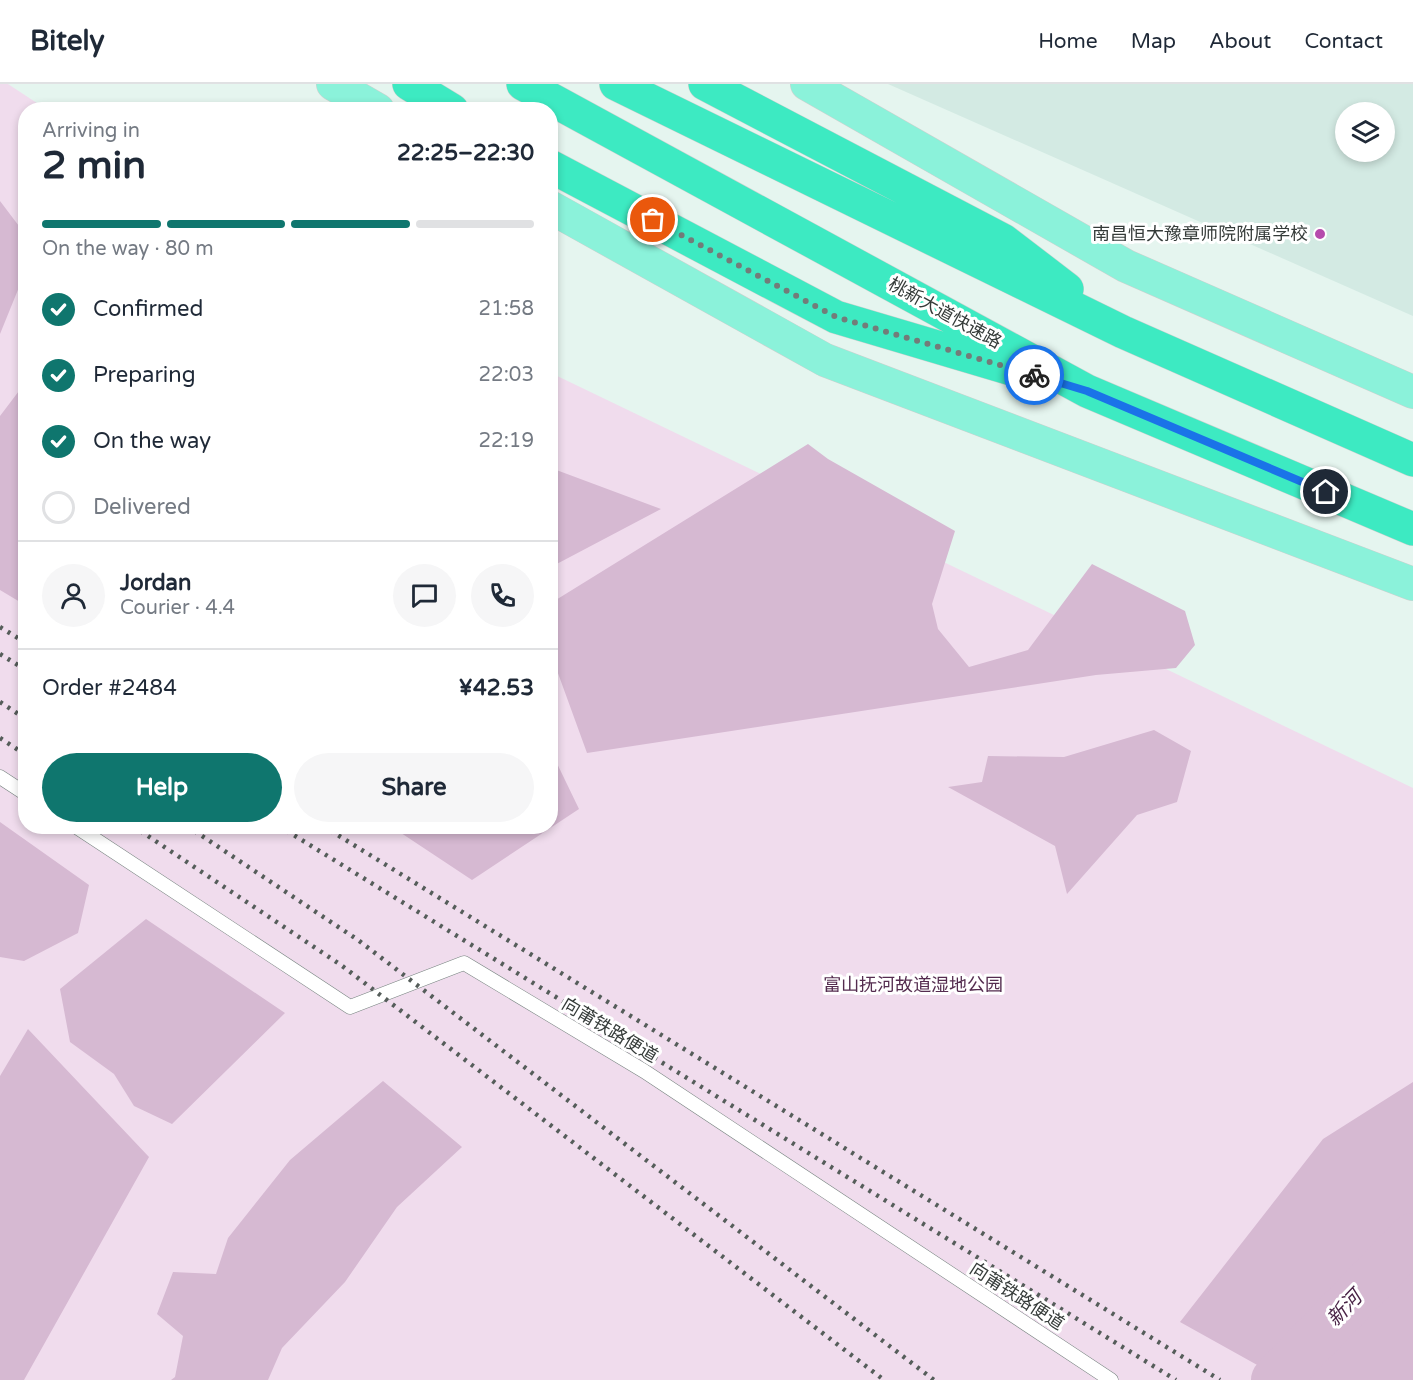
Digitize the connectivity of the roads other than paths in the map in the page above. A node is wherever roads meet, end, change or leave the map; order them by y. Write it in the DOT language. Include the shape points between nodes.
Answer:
graph roads {
  1 [pos="333,84"];
  2 [pos="409,84"];
  3 [pos="523,84"];
  4 [pos="616,84"];
  5 [pos="705,84"];
  6 [pos="807,84"];
  7 [pos="364,102"];
  8 [pos="439,102"];
  9 [pos="556,102"];
  10 [pos="558,103"];
  11 [pos="558,170"];
  12 [pos="558,211"];
  13 [pos="1123,332"];
  14 [pos="1087,391"];
  15 [pos="1413,392"];
  16 [pos="1413,460"];
  17 [pos="1413,529"];
  18 [pos="1413,584"];
  19 [pos="0,777"];
  20 [pos="18,789"];
  21 [pos="87,834"];
  22 [pos="1111,1380"];
  1 -- 7 [label="main road"];
  2 -- 8 [label="highway"];
  3 -- 9 [label="highway, 桃新大道快速路"];
  4 -- 13 [label="highway"];
  5 -- 13 [label="highway" via="1003,240"];
  6 -- 15 [label="main road" via="1126,266"];
  10 -- 14 [label="highway, 桃新大道快速路"];
  11 -- 14 [label="highway" via="836,317"];
  12 -- 18 [label="main road" via="825,360"];
  13 -- 16 [label="highway"];
  14 -- 17 [label="highway, 桃新大道快速路"];
  19 -- 20 [label="lane"];
  21 -- 22 [label="lane, 向莆铁路便道" via="350,1007 464,963 644,1071"];
}
